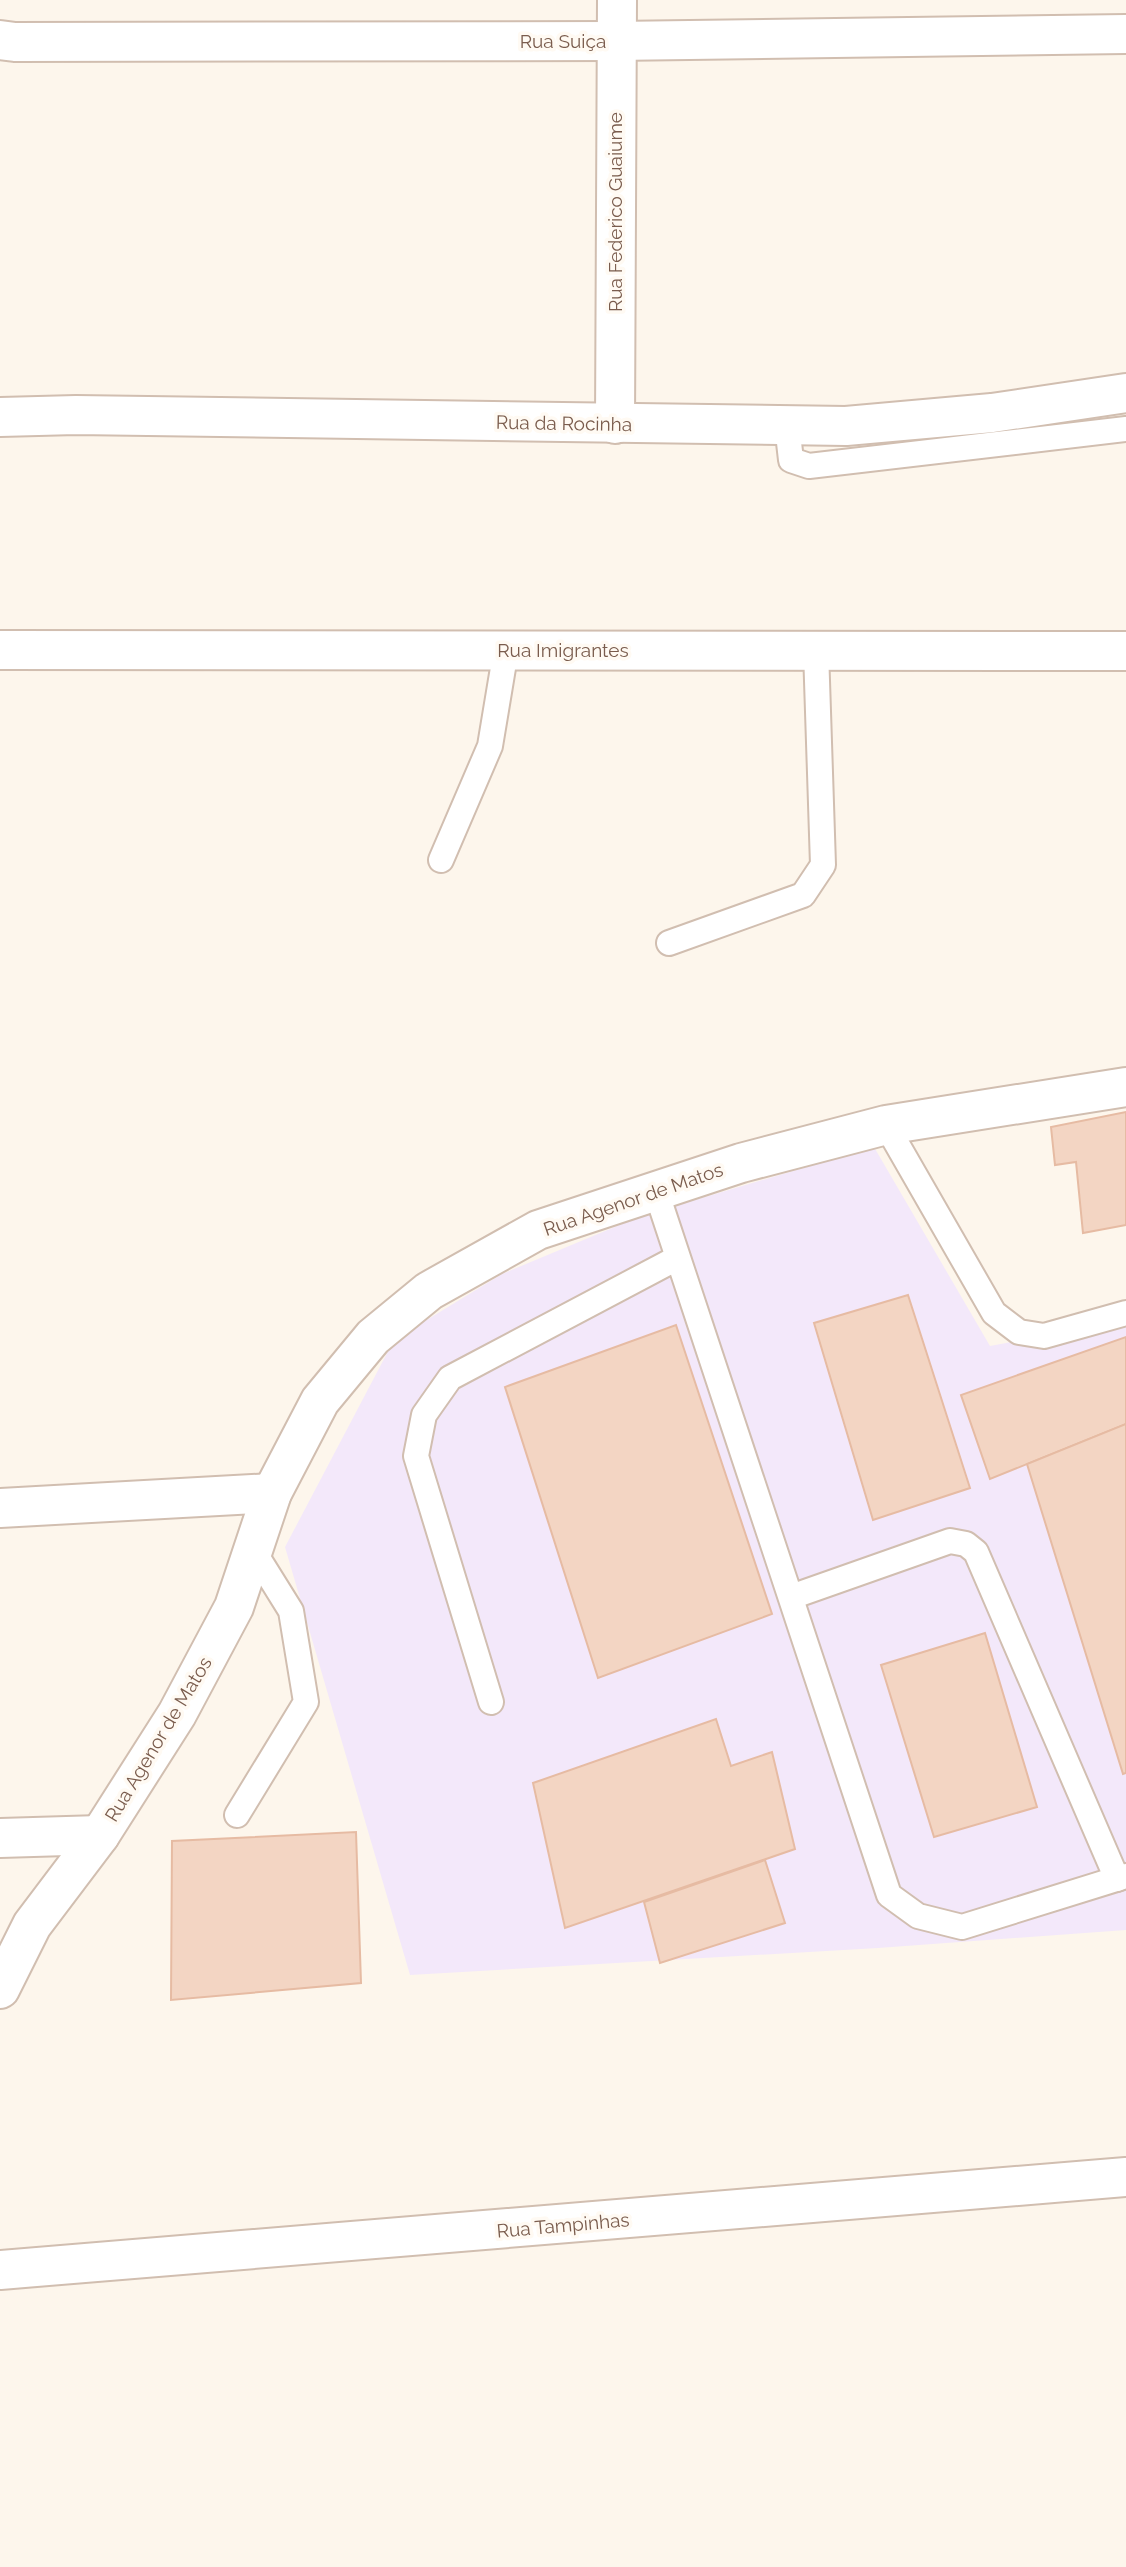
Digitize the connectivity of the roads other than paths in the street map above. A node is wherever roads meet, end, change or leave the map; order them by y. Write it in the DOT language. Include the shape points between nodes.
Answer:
graph roads {
  1 [pos="617,0"];
  2 [pos="1126,34"];
  3 [pos="0,40"];
  4 [pos="615,41"];
  5 [pos="1126,393"];
  6 [pos="0,417"];
  7 [pos="615,424"];
  8 [pos="786,425"];
  9 [pos="1126,429"];
  10 [pos="0,650"];
  11 [pos="506,650"];
  12 [pos="816,650"];
  13 [pos="1126,651"];
  14 [pos="441,860"];
  15 [pos="669,943"];
  16 [pos="1126,1087"];
  17 [pos="886,1125"];
  18 [pos="656,1192"];
  19 [pos="677,1258"];
  20 [pos="1126,1313"];
  21 [pos="272,1493"];
  22 [pos="0,1508"];
  23 [pos="253,1550"];
  24 [pos="791,1597"];
  25 [pos="491,1702"];
  26 [pos="237,1815"];
  27 [pos="100,1835"];
  28 [pos="0,1838"];
  29 [pos="1121,1877"];
  30 [pos="0,1989"];
  31 [pos="1126,2177"];
  32 [pos="0,2270"];
  1 -- 4 [label="street, Rua Federico Guaiume"];
  2 -- 4 [label="street, Rua Suiça"];
  3 -- 4 [label="street, Rua Suiça"];
  4 -- 7 [label="street, Rua Federico Guaiume"];
  5 -- 8 [label="street, Rua da Rocinha" via="978,414 846,426"];
  6 -- 7 [label="street, Rua da Rocinha"];
  7 -- 8 [label="street, Rua da Rocinha"];
  8 -- 9 [label="lane" via="791,460 809,466"];
  10 -- 11 [label="street, Rua Imigrantes"];
  11 -- 12 [label="street, Rua Imigrantes"];
  11 -- 14 [label="lane" via="489,746"];
  12 -- 13 [label="street, Rua Imigrantes"];
  12 -- 15 [label="lane" via="823,865 803,895"];
  16 -- 17 [label="street, Rua Agenor de Matos"];
  17 -- 18 [label="street, Rua Agenor de Matos" via="741,1163"];
  17 -- 20 [label="lane" via="994,1313 1019,1332 1044,1336"];
  18 -- 19 [label="lane"];
  18 -- 21 [label="street, Rua Agenor de Matos" via="538,1230 429,1292 373,1337 320,1401"];
  19 -- 24 [label="lane"];
  19 -- 25 [label="lane" via="450,1378 424,1415 416,1456"];
  21 -- 22 [label="street"];
  21 -- 23 [label="street, Rua Agenor de Matos"];
  23 -- 26 [label="lane" via="291,1611 306,1702"];
  23 -- 27 [label="street, Rua Agenor de Matos" via="234,1607 177,1714"];
  24 -- 29 [label="lane" via="950,1541 976,1552"];
  24 -- 29 [label="lane" via="889,1895 918,1916 961,1927"];
  27 -- 28 [label="street"];
  27 -- 30 [label="street, Rua Agenor de Matos" via="32,1925"];
  31 -- 32 [label="street, Rua Tampinhas"];
}
